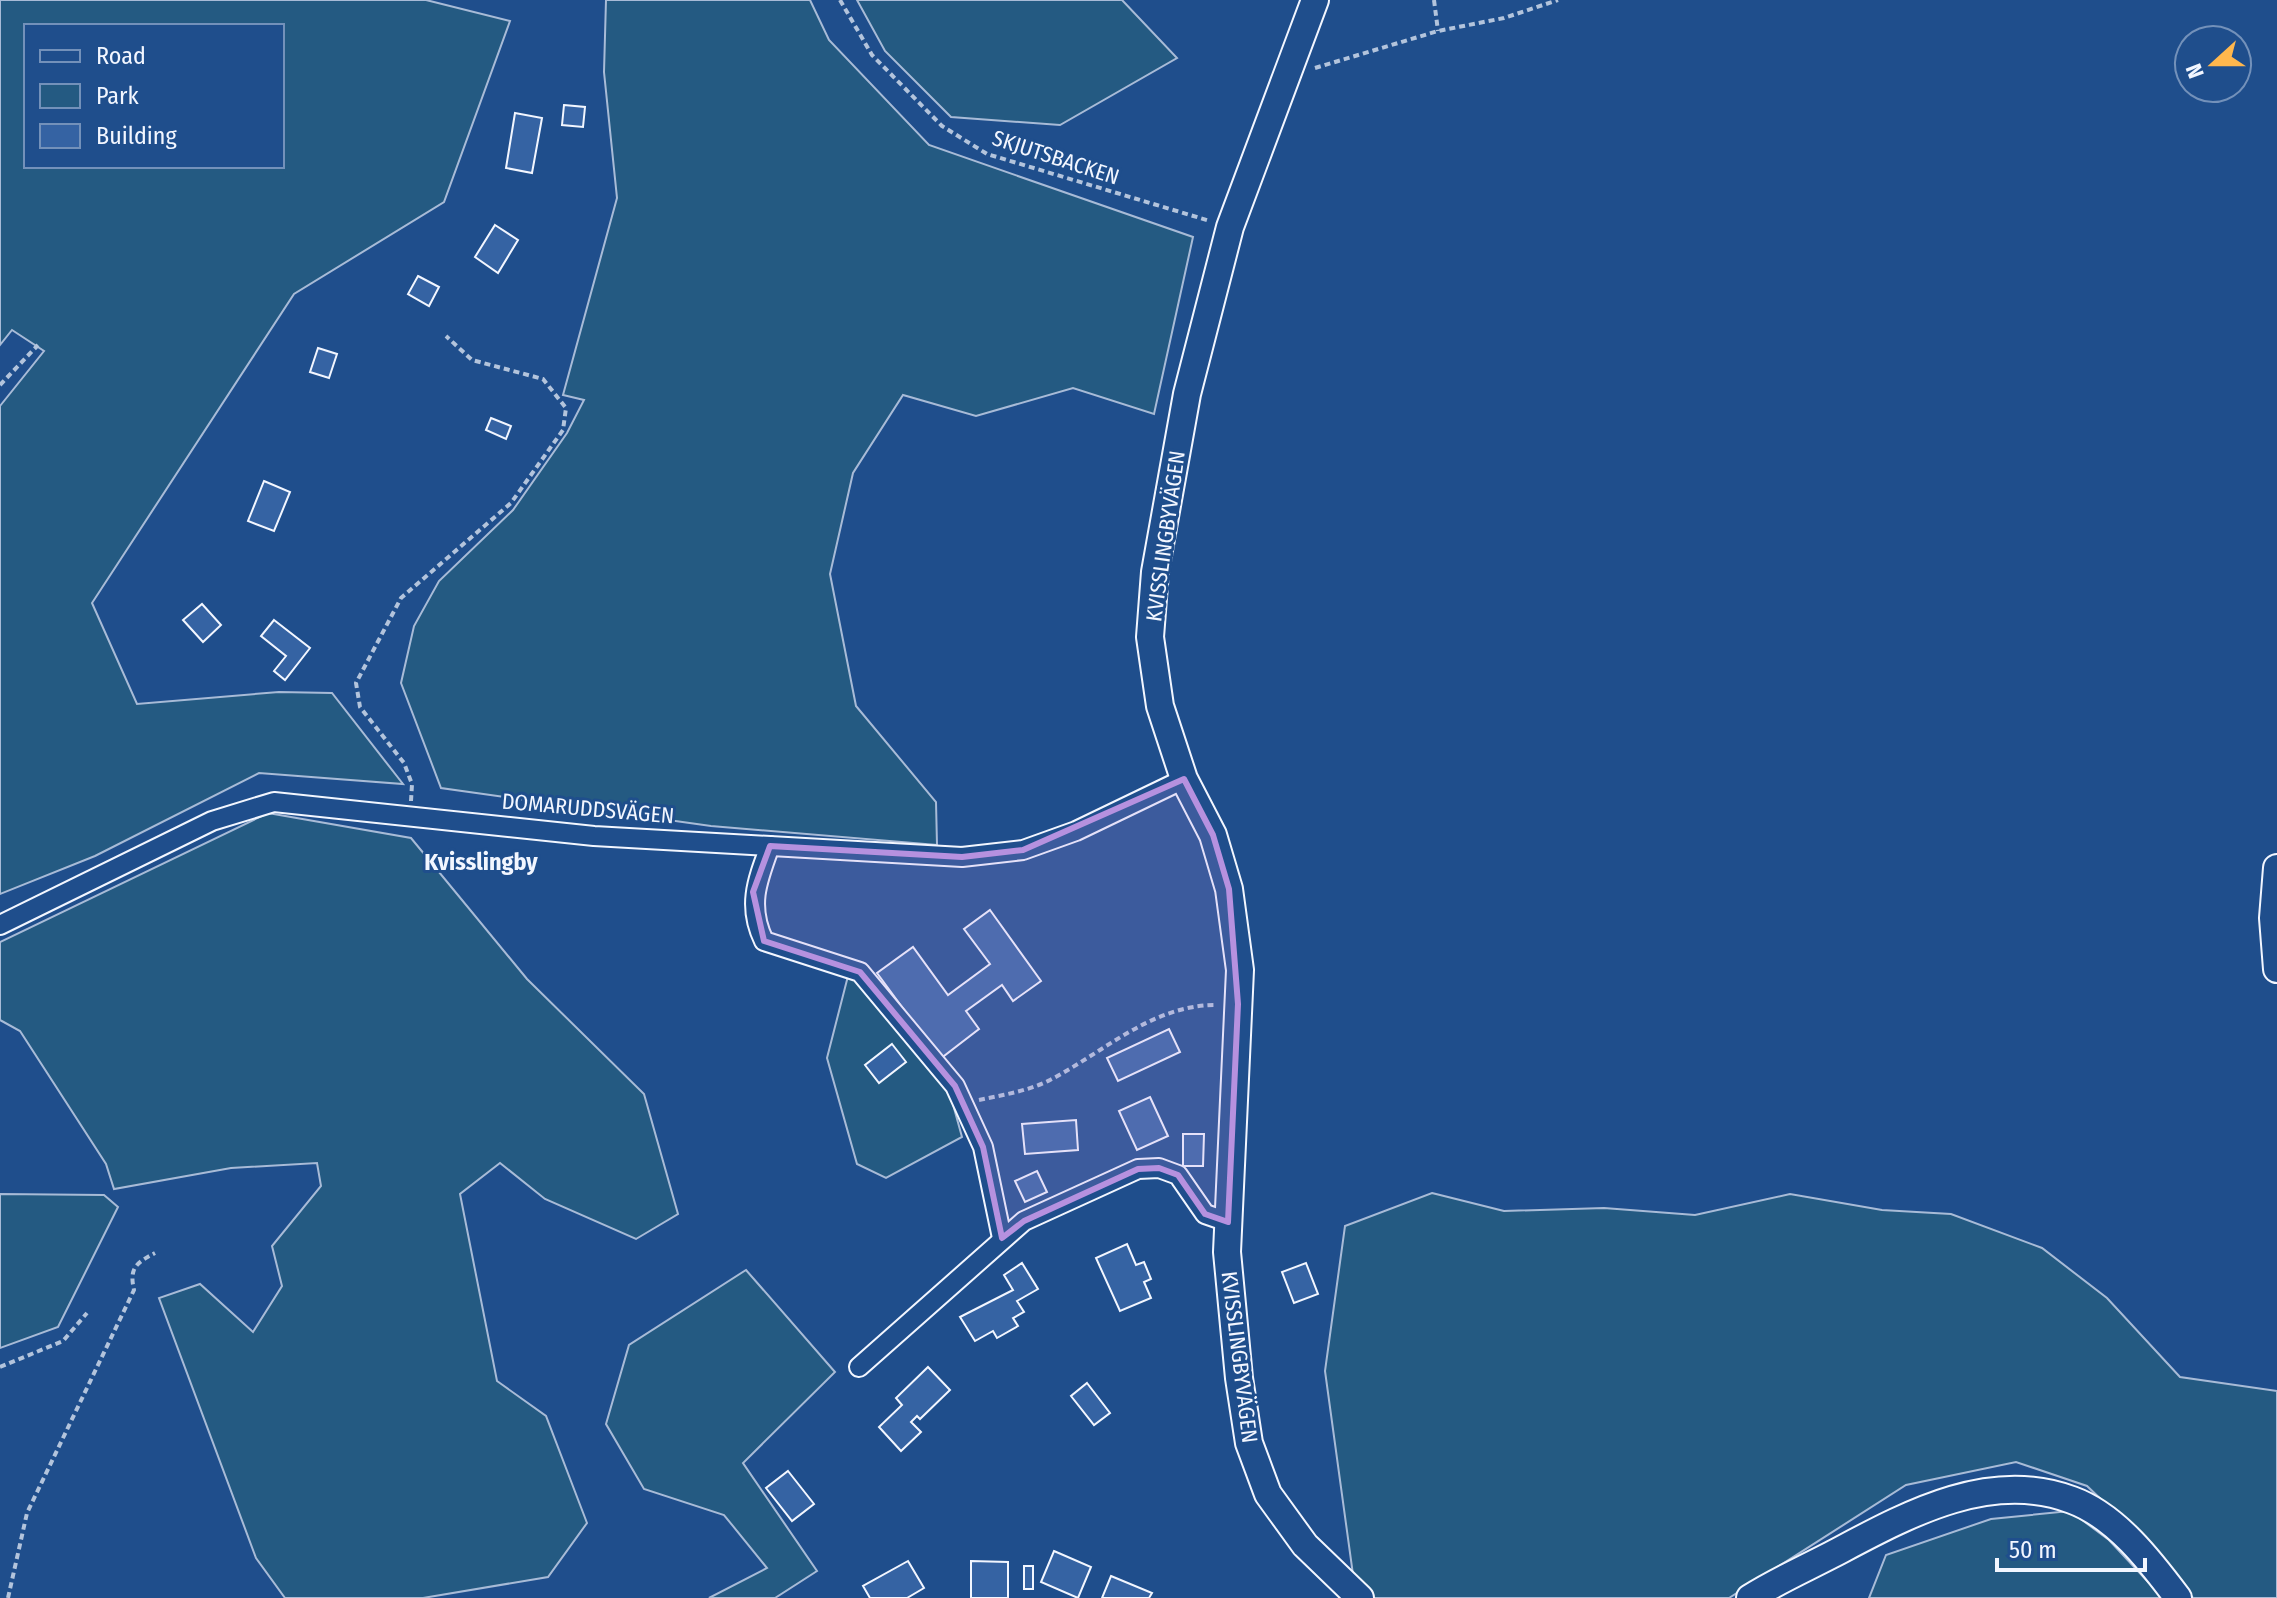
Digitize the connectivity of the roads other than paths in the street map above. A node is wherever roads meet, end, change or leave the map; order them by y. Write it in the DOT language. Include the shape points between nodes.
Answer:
graph roads {
  1 [pos="1315,0"];
  2 [pos="1184,779"];
  3 [pos="770,846"];
  4 [pos="2277,868"];
  5 [pos="0,925"];
  6 [pos="2277,969"];
  7 [pos="1228,1222"];
  8 [pos="1002,1238"];
  9 [pos="859,1367"];
  10 [pos="1753,1597"];
  11 [pos="1360,1598"];
  12 [pos="2178,1598"];
  1 -- 2 [label="street, KVISSLINGBYVÄGEN" via="1230,227 1187,394 1155,572 1150,637 1160,706"];
  2 -- 3 [label="street, DOMARUDDSVÄGEN" via="1076,831 1023,850 962,857"];
  2 -- 7 [label="street, KVISSLINGBYVÄGEN" via="1213,835 1229,889 1240,970"];
  3 -- 5 [label="street, DOMARUDDSVÄGEN" via="594,836 274,802 212,821"];
  3 -- 8 [label="street" via="753,892 756,924 764,941 860,972 955,1086 983,1147"];
  4 -- 6 [label="street"];
  7 -- 8 [label="street" via="1205,1214 1178,1175 1159,1168 1138,1169 1024,1221"];
  7 -- 11 [label="street, KVISSLINGBYVÄGEN" via="1249,1443 1277,1507 1305,1545"];
  8 -- 9 [label="street"];
  10 -- 12 [label="street" via="1905,1515 1949,1499 2039,1490 2075,1500 2122,1533"];
}
